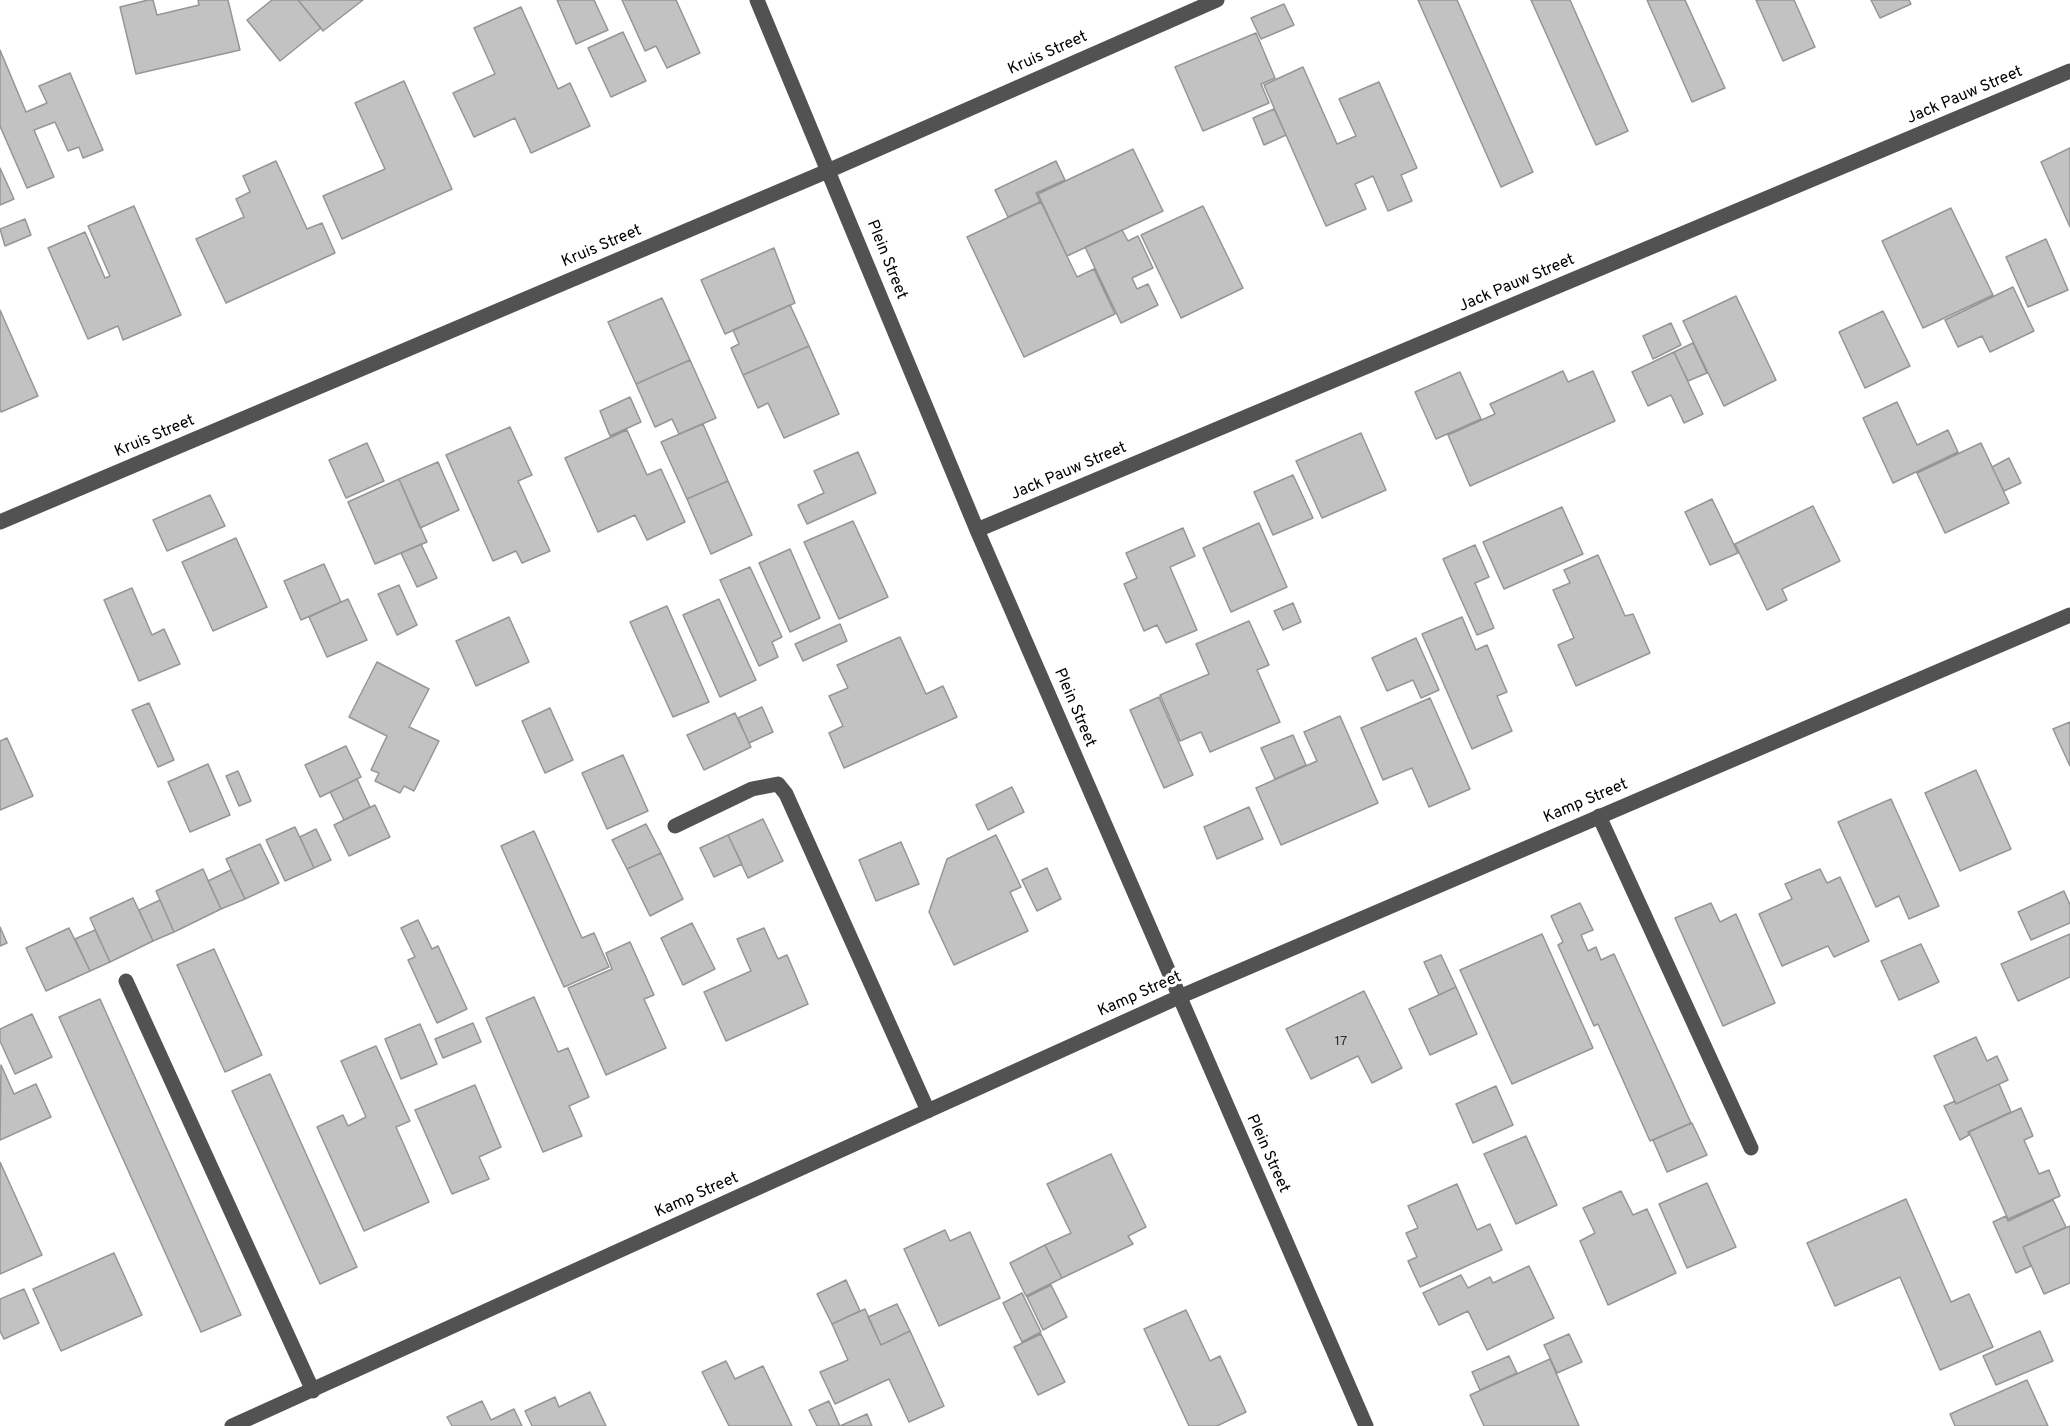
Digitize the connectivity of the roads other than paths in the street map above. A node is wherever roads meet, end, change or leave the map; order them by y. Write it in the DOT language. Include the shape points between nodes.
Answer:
graph roads {
  1 [pos="757,0"];
  2 [pos="1216,0"];
  3 [pos="2070,71"];
  4 [pos="830,171"];
  5 [pos="0,522"];
  6 [pos="977,530"];
  7 [pos="2070,615"];
  8 [pos="1599,816"];
  9 [pos="675,826"];
  10 [pos="126,981"];
  11 [pos="1179,997"];
  12 [pos="928,1111"];
  13 [pos="1751,1148"];
  14 [pos="312,1391"];
  15 [pos="232,1426"];
  16 [pos="1366,1426"];
  1 -- 4 [label="street, Plein Street"];
  2 -- 4 [label="street, Kruis Street"];
  3 -- 6 [label="street, Jack Pauw Street"];
  4 -- 5 [label="street, Kruis Street"];
  4 -- 6 [label="street, Plein Street"];
  6 -- 11 [label="street, Plein Street"];
  7 -- 8 [label="street, Kamp Street"];
  8 -- 11 [label="street, Kamp Street"];
  8 -- 13 [label="street"];
  9 -- 12 [label="street" via="752,789 778,783"];
  10 -- 14 [label="street"];
  11 -- 12 [label="street, Kamp Street"];
  11 -- 16 [label="street, Plein Street"];
  12 -- 14 [label="street, Kamp Street"];
  14 -- 15 [label="street, Kamp Street"];
}
